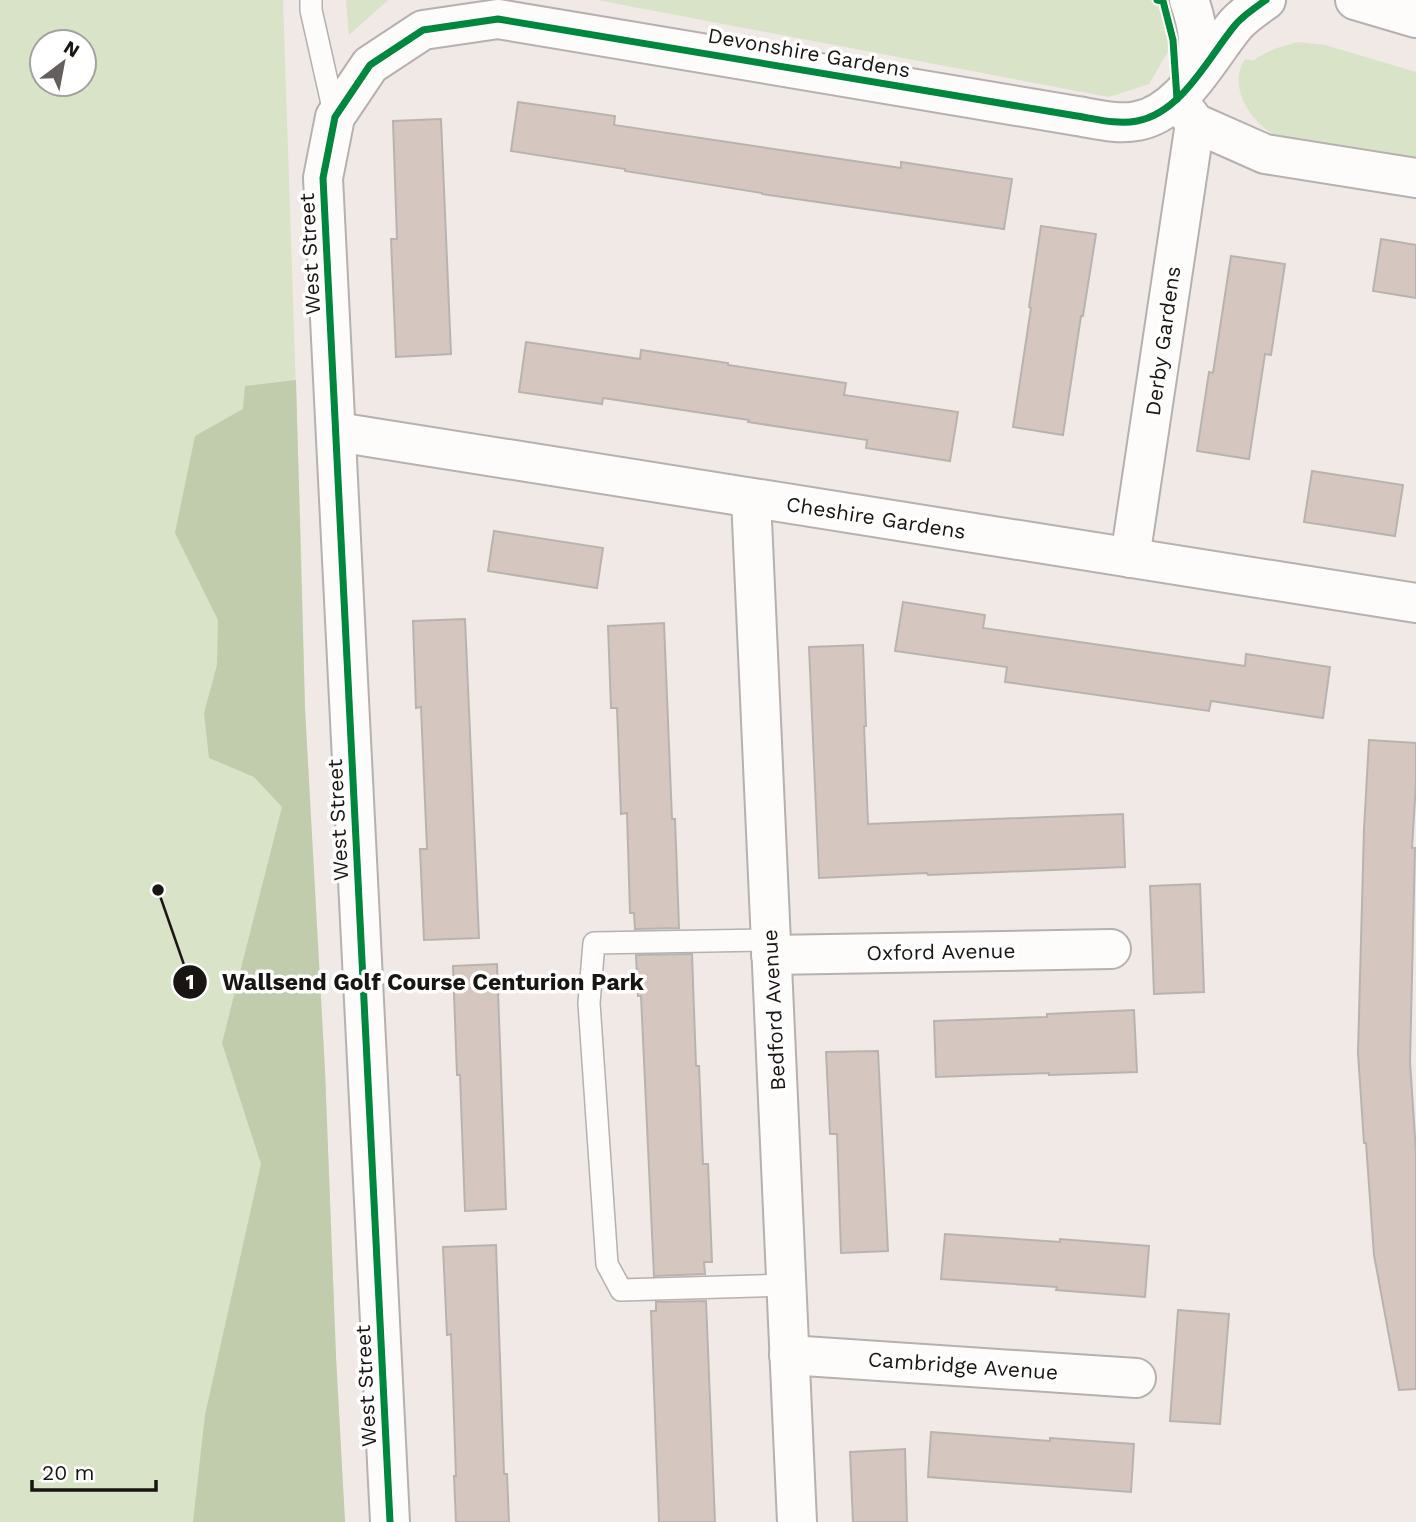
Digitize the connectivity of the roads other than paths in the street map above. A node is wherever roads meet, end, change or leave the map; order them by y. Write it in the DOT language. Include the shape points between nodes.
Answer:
graph roads {
  1 [pos="311,0"];
  2 [pos="1189,0"];
  3 [pos="1266,0"];
  4 [pos="1355,0"];
  5 [pos="1416,18"];
  6 [pos="1189,100"];
  7 [pos="335,117"];
  8 [pos="1416,178"];
  9 [pos="337,432"];
  10 [pos="751,498"];
  11 [pos="1130,558"];
  12 [pos="1416,603"];
  13 [pos="771,947"];
  14 [pos="1111,949"];
  15 [pos="786,1285"];
  16 [pos="789,1355"];
  17 [pos="1136,1377"];
  18 [pos="390,1522"];
  19 [pos="797,1522"];
  1 -- 7 [label="lane"];
  2 -- 6 [label="main road, Derby Gardens" via="1199,50"];
  3 -- 6 [label="main road, Devonshire Gardens" via="1238,22"];
  4 -- 5 [label="main road"];
  6 -- 7 [label="main road, Devonshire Gardens" via="1149,118 1121,122 498,19 423,30 370,65"];
  6 -- 8 [label="main road" via="1265,154"];
  6 -- 11 [label="main road, Derby Gardens"];
  7 -- 9 [label="main road, West Street" via="323,178"];
  9 -- 10 [label="main road, Cheshire Gardens"];
  9 -- 18 [label="main road, West Street"];
  10 -- 11 [label="main road, Cheshire Gardens"];
  10 -- 13 [label="main road, Bedford Avenue"];
  11 -- 12 [label="main road, Cheshire Gardens"];
  13 -- 14 [label="main road, Oxford Avenue"];
  13 -- 15 [label="main road, Bedford Avenue"];
  13 -- 15 [label="lane" via="594,943 589,1003 607,1264 621,1290"];
  15 -- 16 [label="main road, Bedford Avenue"];
  16 -- 17 [label="main road, Cambridge Avenue"];
  16 -- 19 [label="main road, Bedford Avenue"];
}
